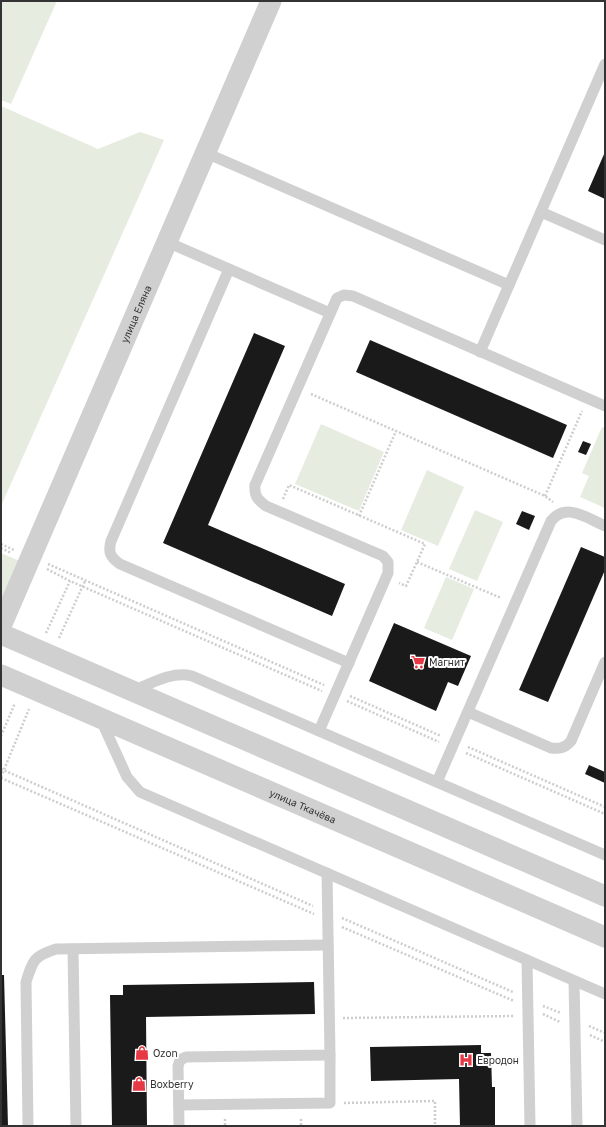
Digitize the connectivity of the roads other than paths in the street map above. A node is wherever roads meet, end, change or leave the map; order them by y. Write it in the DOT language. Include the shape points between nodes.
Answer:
graph roads {
  1 [pos="271,1"];
  2 [pos="605,64"];
  3 [pos="206,153"];
  4 [pos="541,212"];
  5 [pos="605,240"];
  6 [pos="167,242"];
  7 [pos="228,269"];
  8 [pos="509,285"];
  9 [pos="330,313"];
  10 [pos="480,352"];
  11 [pos="605,406"];
  12 [pos="605,526"];
  13 [pos="1,626"];
  14 [pos="1,634"];
  15 [pos="605,662"];
  16 [pos="349,663"];
  17 [pos="1,675"];
  18 [pos="133,691"];
  19 [pos="468,712"];
  20 [pos="100,718"];
  21 [pos="319,731"];
  22 [pos="437,782"];
  23 [pos="605,855"];
  24 [pos="327,873"];
  25 [pos="605,896"];
  26 [pos="605,937"];
  27 [pos="328,945"];
  28 [pos="73,948"];
  29 [pos="527,960"];
  30 [pos="574,981"];
  31 [pos="605,994"];
  32 [pos="330,1055"];
  33 [pos="179,1105"];
  34 [pos="28,1126"];
  35 [pos="76,1126"];
  36 [pos="179,1126"];
  37 [pos="530,1126"];
  38 [pos="577,1126"];
  1 -- 3 [label="street, улица Еляна"];
  2 -- 4 [label="lane"];
  3 -- 6 [label="street, улица Еляна"];
  3 -- 8 [label="lane"];
  4 -- 5 [label="lane"];
  4 -- 8 [label="lane"];
  6 -- 7 [label="lane"];
  6 -- 13 [label="street, улица Еляна"];
  7 -- 9 [label="lane"];
  7 -- 16 [label="lane" via="108,550 112,558 120,564"];
  8 -- 10 [label="lane"];
  9 -- 10 [label="lane" via="337,298 344,295 353,296"];
  9 -- 16 [label="lane" via="255,485 254,493 258,500 278,511 382,556 388,562 386,577"];
  10 -- 11 [label="lane"];
  12 -- 19 [label="lane" via="564,511 551,521"];
  14 -- 18 [label="street"];
  15 -- 19 [label="lane" via="571,741 566,747 551,748"];
  16 -- 21 [label="lane"];
  17 -- 20 [label="street, улица Ткачёва"];
  18 -- 21 [label="lane" via="173,675 192,676"];
  18 -- 25 [label="street"];
  19 -- 22 [label="lane"];
  20 -- 24 [label="lane" via="127,777 140,792"];
  20 -- 26 [label="street, улица Ткачёва"];
  21 -- 22 [label="lane"];
  22 -- 23 [label="lane"];
  24 -- 27 [label="lane"];
  24 -- 29 [label="lane"];
  27 -- 28 [label="lane"];
  27 -- 32 [label="lane"];
  28 -- 34 [label="lane" via="38,954 26,982"];
  28 -- 35 [label="lane"];
  29 -- 30 [label="lane"];
  29 -- 37 [label="lane"];
  30 -- 31 [label="lane"];
  30 -- 38 [label="lane"];
  32 -- 33 [label="lane" via="186,1057 180,1060 178,1066"];
  32 -- 33 [label="lane" via="330,1103"];
  33 -- 36 [label="lane"];
}
